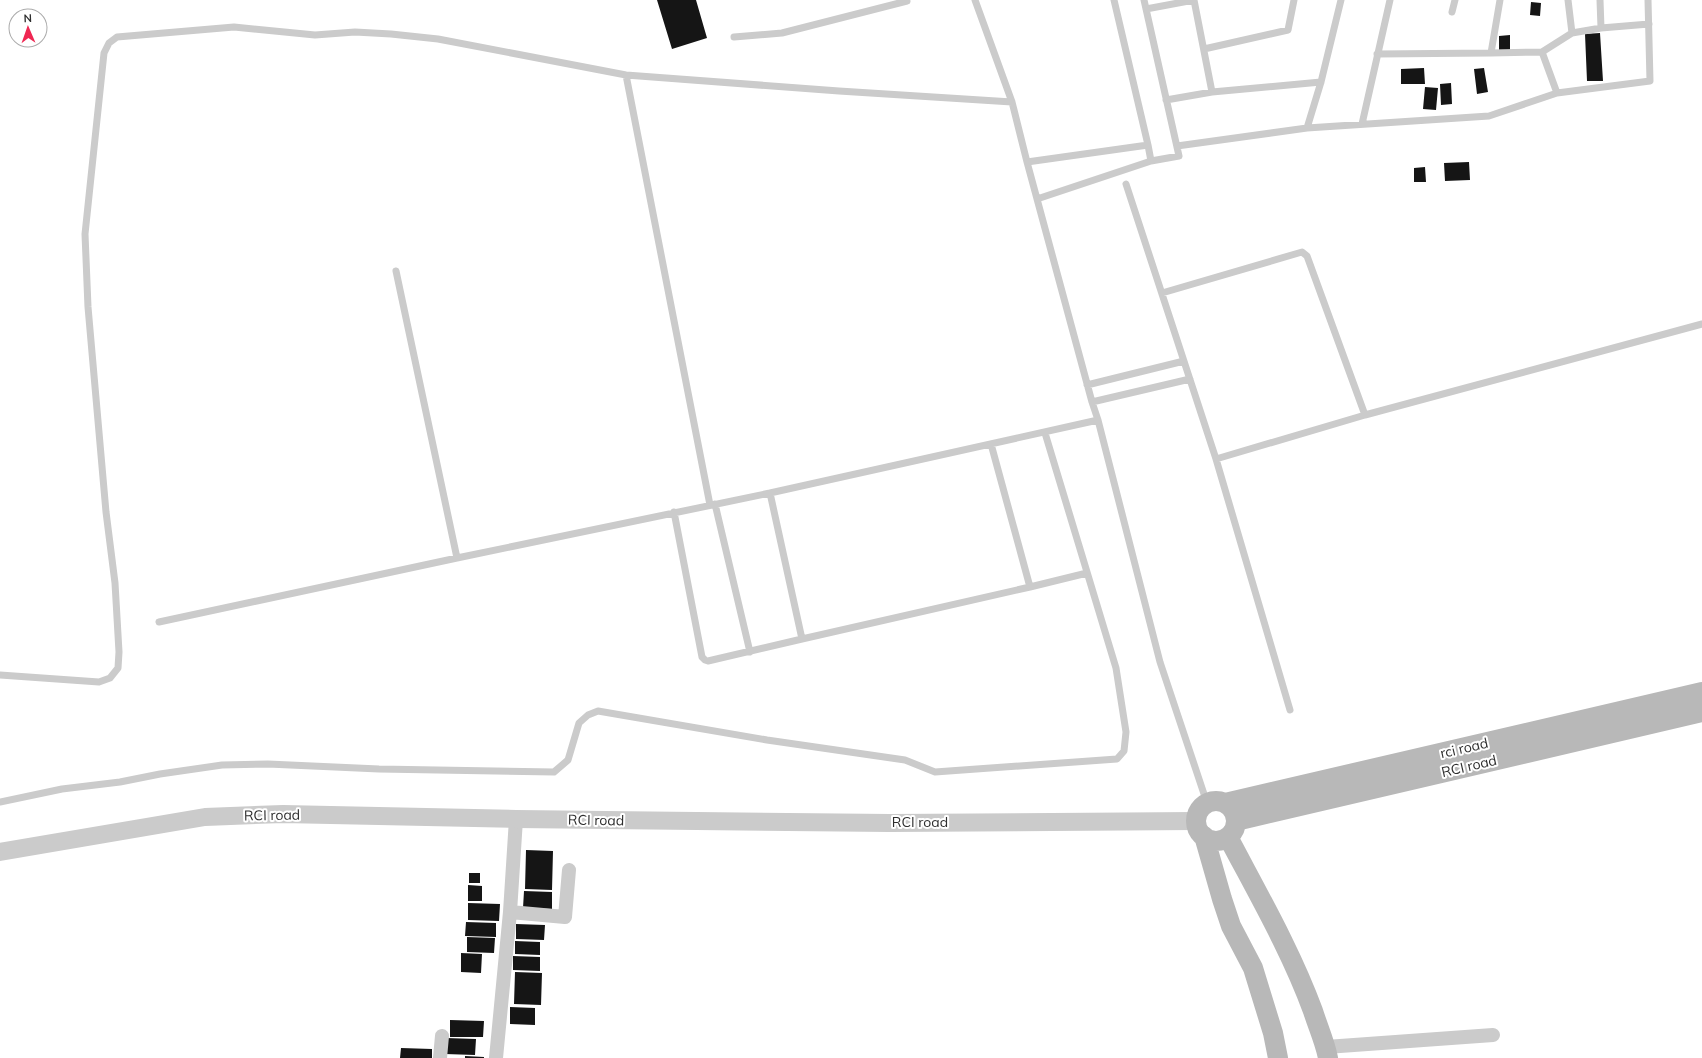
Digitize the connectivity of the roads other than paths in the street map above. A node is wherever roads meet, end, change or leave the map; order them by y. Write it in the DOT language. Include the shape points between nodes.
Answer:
graph roads {
  1 [pos="909,0"];
  2 [pos="975,0"];
  3 [pos="1114,0"];
  4 [pos="1144,0"];
  5 [pos="1194,0"];
  6 [pos="1294,0"];
  7 [pos="1342,0"];
  8 [pos="1390,0"];
  9 [pos="1455,0"];
  10 [pos="1500,0"];
  11 [pos="1568,0"];
  12 [pos="1600,0"];
  13 [pos="1648,0"];
  14 [pos="1146,10"];
  15 [pos="1452,12"];
  16 [pos="1649,24"];
  17 [pos="1601,28"];
  18 [pos="1572,33"];
  19 [pos="734,37"];
  20 [pos="1204,49"];
  21 [pos="1542,52"];
  22 [pos="1491,53"];
  23 [pos="1377,54"];
  24 [pos="626,75"];
  25 [pos="1321,82"];
  26 [pos="1212,92"];
  27 [pos="1556,93"];
  28 [pos="1166,100"];
  29 [pos="1012,102"];
  30 [pos="1362,124"];
  31 [pos="1307,128"];
  32 [pos="1148,145"];
  33 [pos="1177,146"];
  34 [pos="1151,161"];
  35 [pos="1027,162"];
  36 [pos="1126,184"];
  37 [pos="1037,199"];
  38 [pos="396,271"];
  39 [pos="1162,293"];
  40 [pos="1702,324"];
  41 [pos="1184,361"];
  42 [pos="1190,379"];
  43 [pos="1087,385"];
  44 [pos="1092,402"];
  45 [pos="1365,415"];
  46 [pos="1098,420"];
  47 [pos="1045,433"];
  48 [pos="991,444"];
  49 [pos="1216,459"];
  50 [pos="770,493"];
  51 [pos="713,504"];
  52 [pos="674,512"];
  53 [pos="457,558"];
  54 [pos="1087,573"];
  55 [pos="1030,587"];
  56 [pos="159,622"];
  57 [pos="802,639"];
  58 [pos="750,652"];
  59 [pos="0,676"];
  60 [pos="1702,692"];
  61 [pos="1290,710"];
  62 [pos="1702,712"];
  63 [pos="0,802"];
  64 [pos="1216,803"];
  65 [pos="516,819"];
  66 [pos="1200,829"];
  67 [pos="1232,829"];
  68 [pos="0,852"];
  69 [pos="569,870"];
  70 [pos="510,912"];
  71 [pos="1493,1035"];
  72 [pos="442,1036"];
  73 [pos="1327,1053"];
  74 [pos="440,1058"];
  75 [pos="496,1058"];
  76 [pos="1278,1058"];
  1 -- 19 [label="lane" via="782,33"];
  2 -- 29 [label="lane"];
  3 -- 32 [label="lane"];
  4 -- 14 [label="lane"];
  5 -- 14 [label="lane"];
  5 -- 20 [label="lane"];
  6 -- 20 [label="lane" via="1288,30"];
  7 -- 25 [label="lane"];
  8 -- 23 [label="lane"];
  9 -- 15 [label="lane"];
  10 -- 22 [label="lane"];
  11 -- 18 [label="lane"];
  12 -- 17 [label="lane"];
  13 -- 16 [label="lane"];
  14 -- 28 [label="lane"];
  16 -- 17 [label="lane"];
  16 -- 27 [label="lane" via="1650,81"];
  17 -- 18 [label="lane"];
  18 -- 21 [label="lane"];
  20 -- 26 [label="lane"];
  21 -- 22 [label="lane"];
  21 -- 27 [label="lane"];
  22 -- 23 [label="lane"];
  23 -- 30 [label="lane"];
  24 -- 29 [label="lane"];
  24 -- 51 [label="lane"];
  24 -- 59 [label="lane" via="438,40 392,34 354,32 315,35 234,27 117,37 109,43 104,53 85,234 89,323 115,583 118,668 110,678 99,682"];
  25 -- 26 [label="lane"];
  25 -- 31 [label="lane"];
  26 -- 28 [label="lane"];
  27 -- 30 [label="lane" via="1489,116"];
  28 -- 33 [label="lane"];
  29 -- 35 [label="lane"];
  30 -- 31 [label="lane"];
  31 -- 33 [label="lane"];
  32 -- 34 [label="lane"];
  32 -- 35 [label="lane"];
  33 -- 34 [label="lane" via="1179,156"];
  34 -- 37 [label="lane"];
  35 -- 37 [label="lane"];
  36 -- 39 [label="lane"];
  37 -- 43 [label="lane"];
  38 -- 53 [label="lane"];
  39 -- 41 [label="lane"];
  39 -- 45 [label="lane" via="1302,252 1307,256"];
  40 -- 45 [label="lane"];
  41 -- 42 [label="lane"];
  41 -- 43 [label="lane"];
  42 -- 44 [label="lane"];
  42 -- 49 [label="lane"];
  43 -- 44 [label="lane"];
  44 -- 46 [label="lane"];
  45 -- 49 [label="lane"];
  46 -- 47 [label="lane"];
  46 -- 64 [label="lane" via="1160,662"];
  47 -- 48 [label="lane"];
  47 -- 54 [label="lane"];
  48 -- 50 [label="lane"];
  48 -- 55 [label="lane"];
  49 -- 61 [label="lane"];
  50 -- 51 [label="lane"];
  50 -- 57 [label="lane"];
  51 -- 52 [label="lane"];
  51 -- 58 [label="lane"];
  52 -- 53 [label="lane"];
  52 -- 58 [label="lane" via="702,657 708,661"];
  53 -- 56 [label="lane"];
  54 -- 55 [label="lane"];
  54 -- 63 [label="lane" via="1116,668 1126,732 1124,751 1117,760 935,772 905,760 598,711 579,723 568,760 554,772 222,765 62,789"];
  55 -- 57 [label="lane"];
  57 -- 58 [label="lane"];
  60 -- 64 [label="main road, rci road"];
  62 -- 67 [label="main road, RCI road"];
  64 -- 66 [label="main road" via="1198,812"];
  64 -- 67 [label="main road" via="1235,814"];
  65 -- 66 [label="street, RCI road"];
  65 -- 68 [label="street, RCI road" via="283,814 205,817"];
  65 -- 70 [label="street"];
  66 -- 67 [label="main road" via="1215,841"];
  66 -- 76 [label="main road" via="1231,926 1253,968"];
  67 -- 73 [label="main road" via="1306,992"];
  69 -- 70 [label="street" via="566,917"];
  70 -- 75 [label="street"];
  71 -- 73 [label="street"];
  72 -- 74 [label="street"];
}
